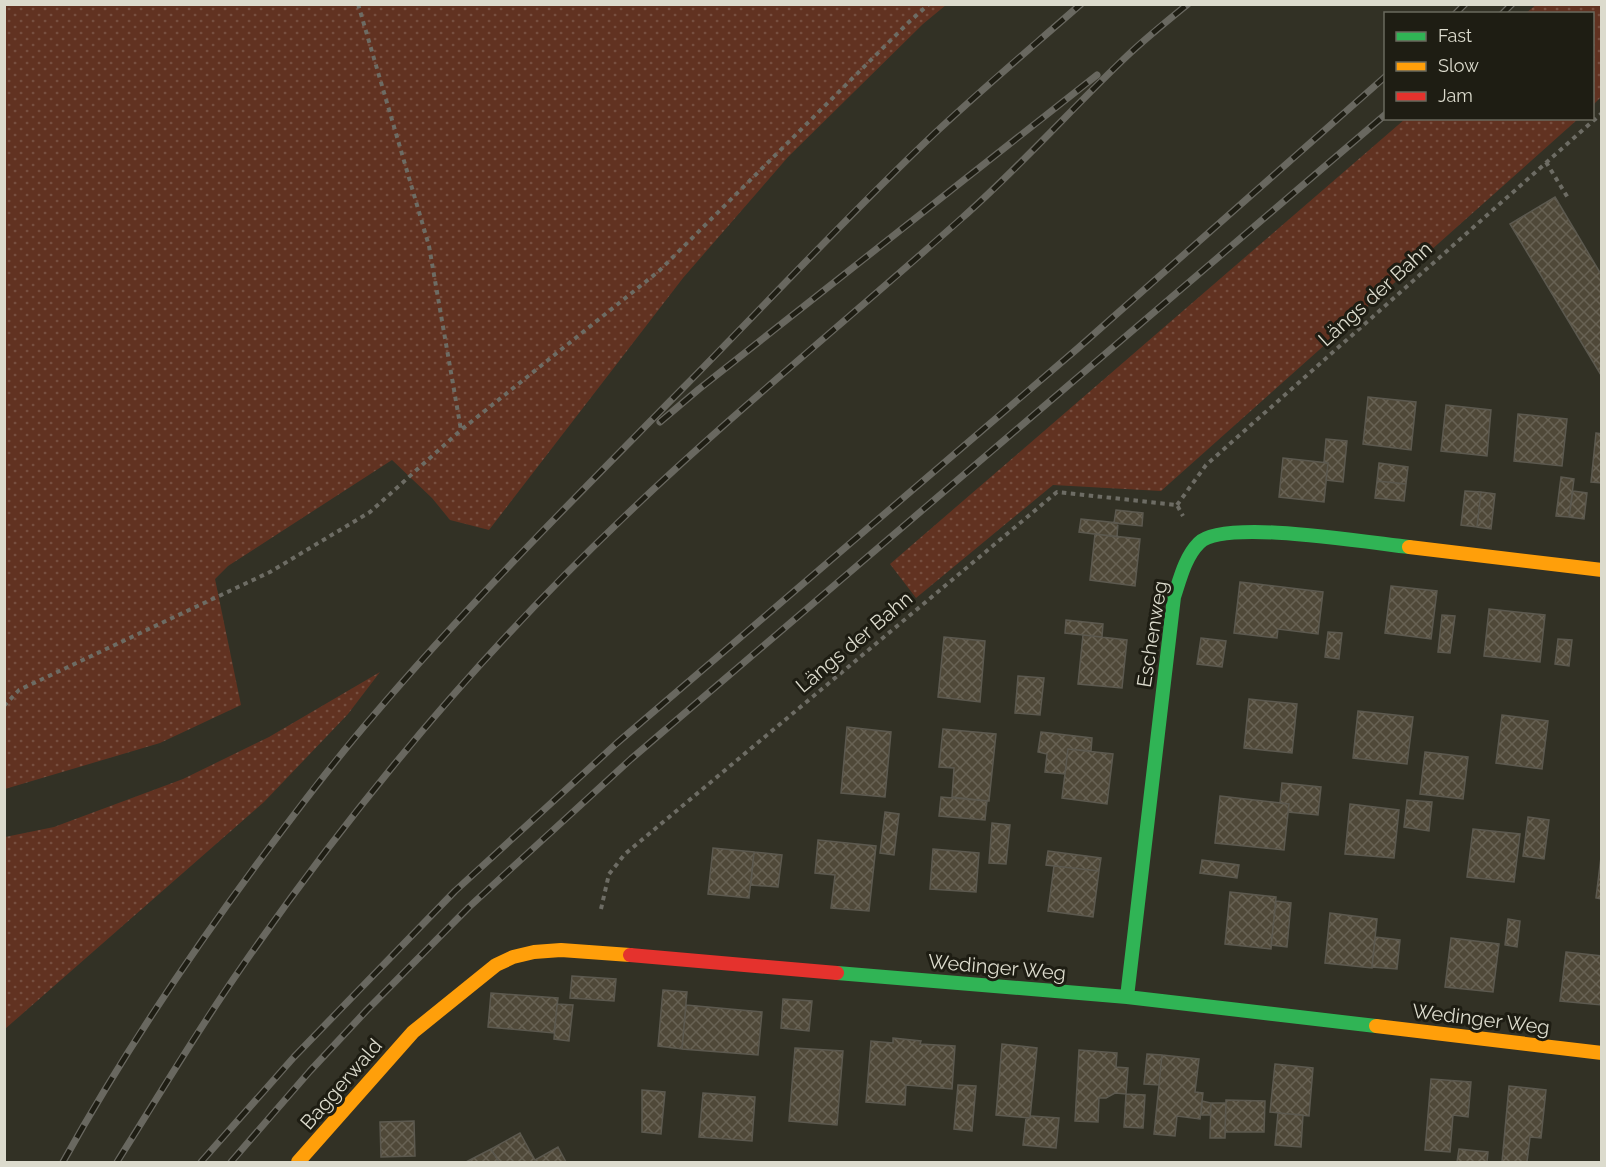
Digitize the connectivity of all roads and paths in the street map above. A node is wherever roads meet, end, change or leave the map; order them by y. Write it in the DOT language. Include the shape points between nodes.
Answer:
graph roads {
  1 [pos="358,4"];
  2 [pos="929,4"];
  3 [pos="1593,120"];
  4 [pos="1546,162"];
  5 [pos="1568,198"];
  6 [pos="461,430"];
  7 [pos="1177,505"];
  8 [pos="1200,541"];
  9 [pos="1602,570"];
  10 [pos="4,706"];
  11 [pos="601,909"];
  12 [pos="1127,997"];
  13 [pos="413,1032"];
  14 [pos="1602,1053"];
  15 [pos="298,1162"];
  1 -- 6 [label="path" via="429,246"];
  2 -- 6 [label="path" via="659,271"];
  3 -- 4 [label="path, Längs der Bahn"];
  4 -- 5 [label="path"];
  4 -- 7 [label="path, Längs der Bahn" via="1206,465"];
  6 -- 10 [label="path" via="370,512 270,572 19,690"];
  7 -- 8 [label="path"];
  7 -- 11 [label="path, Längs der Bahn" via="1057,492 625,854 609,874"];
  8 -- 9 [label="street" via="1230,531 1281,532"];
  8 -- 12 [label="street, Eschenweg" via="1185,564 1174,597"];
  12 -- 13 [label="street, Wedinger Weg" via="561,950 523,955 496,965"];
  12 -- 14 [label="street, Wedinger Weg"];
  13 -- 15 [label="street, Baggerwald"];
}
